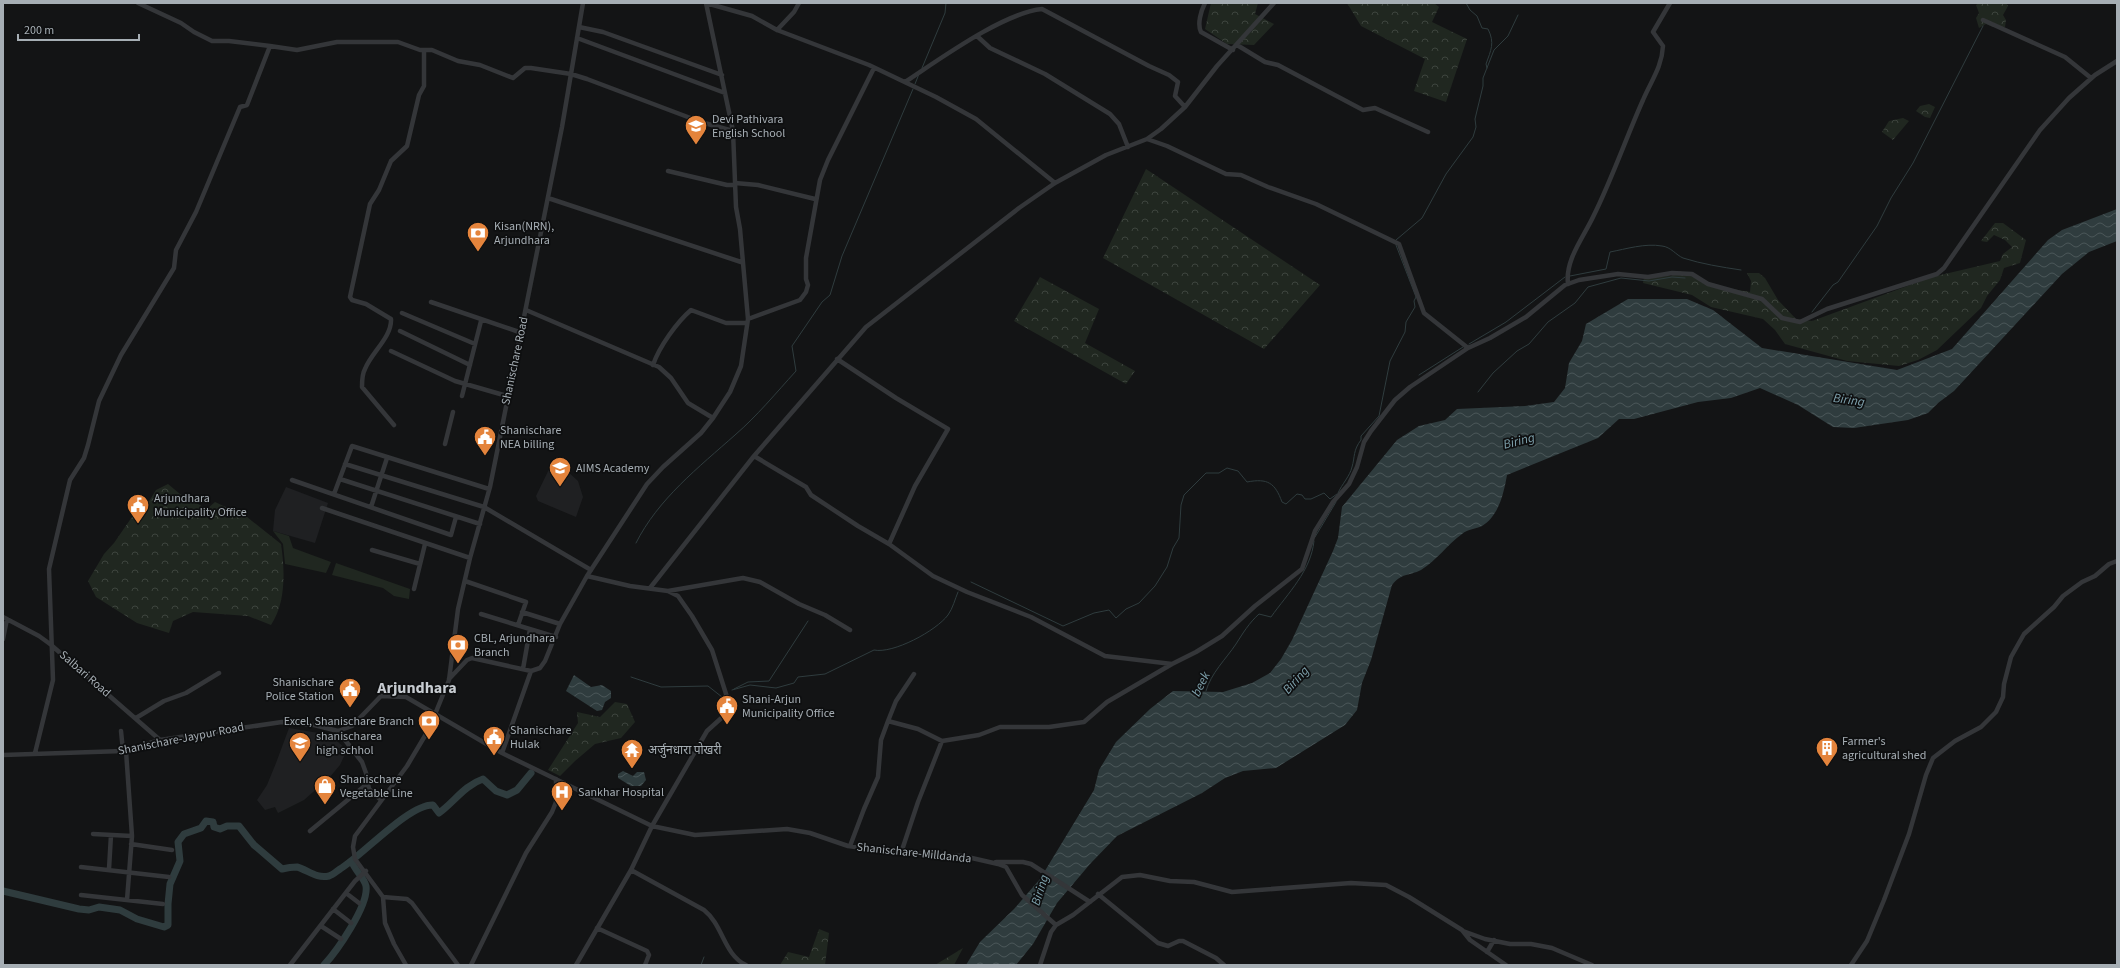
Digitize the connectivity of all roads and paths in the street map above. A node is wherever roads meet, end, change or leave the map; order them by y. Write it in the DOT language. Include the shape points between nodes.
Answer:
graph roads {
  1 [pos="138,3"];
  2 [pos="583,3"];
  3 [pos="706,3"];
  4 [pos="798,3"];
  5 [pos="1205,3"];
  6 [pos="1274,3"];
  7 [pos="1670,3"];
  8 [pos="1983,20"];
  9 [pos="579,27"];
  10 [pos="777,30"];
  11 [pos="977,36"];
  12 [pos="577,38"];
  13 [pos="1237,45"];
  14 [pos="270,46"];
  15 [pos="424,50"];
  16 [pos="1233,50"];
  17 [pos="2117,61"];
  18 [pos="874,68"];
  19 [pos="571,74"];
  20 [pos="722,75"];
  21 [pos="2091,78"];
  22 [pos="905,82"];
  23 [pos="726,94"];
  24 [pos="1185,107"];
  25 [pos="733,131"];
  26 [pos="1428,132"];
  27 [pos="1147,139"];
  28 [pos="1128,147"];
  29 [pos="668,171"];
  30 [pos="1055,183"];
  31 [pos="735,184"];
  32 [pos="548,198"];
  33 [pos="815,199"];
  34 [pos="741,262"];
  35 [pos="1568,284"];
  36 [pos="431,302"];
  37 [pos="526,310"];
  38 [pos="402,313"];
  39 [pos="481,321"];
  40 [pos="747,321"];
  41 [pos="400,331"];
  42 [pos="522,333"];
  43 [pos="475,344"];
  44 [pos="1468,348"];
  45 [pos="391,351"];
  46 [pos="837,359"];
  47 [pos="470,365"];
  48 [pos="653,365"];
  49 [pos="465,384"];
  50 [pos="462,396"];
  51 [pos="507,396"];
  52 [pos="453,412"];
  53 [pos="713,418"];
  54 [pos="394,425"];
  55 [pos="445,444"];
  56 [pos="754,456"];
  57 [pos="387,458"];
  58 [pos="345,464"];
  59 [pos="381,476"];
  60 [pos="340,479"];
  61 [pos="292,480"];
  62 [pos="489,489"];
  63 [pos="376,491"];
  64 [pos="334,494"];
  65 [pos="371,507"];
  66 [pos="484,507"];
  67 [pos="322,508"];
  68 [pos="456,517"];
  69 [pos="480,524"];
  70 [pos="425,544"];
  71 [pos="889,544"];
  72 [pos="372,550"];
  73 [pos="470,558"];
  74 [pos="2117,561"];
  75 [pos="420,564"];
  76 [pos="591,570"];
  77 [pos="587,576"];
  78 [pos="465,581"];
  79 [pos="650,588"];
  80 [pos="414,589"];
  81 [pos="668,591"];
  82 [pos="522,612"];
  83 [pos="482,614"];
  84 [pos="5,618"];
  85 [pos="560,624"];
  86 [pos="518,625"];
  87 [pos="530,629"];
  88 [pos="850,630"];
  89 [pos="556,637"];
  90 [pos="3,639"];
  91 [pos="50,644"];
  92 [pos="1172,664"];
  93 [pos="523,669"];
  94 [pos="531,671"];
  95 [pos="219,673"];
  96 [pos="914,674"];
  97 [pos="449,680"];
  98 [pos="434,715"];
  99 [pos="136,718"];
  100 [pos="888,721"];
  101 [pos="338,731"];
  102 [pos="121,732"];
  103 [pos="160,740"];
  104 [pos="942,741"];
  105 [pos="124,751"];
  106 [pos="35,753"];
  107 [pos="502,753"];
  108 [pos="3,756"];
  109 [pos="556,779"];
  110 [pos="367,784"];
  111 [pos="381,800"];
  112 [pos="652,826"];
  113 [pos="310,831"];
  114 [pos="93,834"];
  115 [pos="112,835"];
  116 [pos="132,836"];
  117 [pos="131,844"];
  118 [pos="850,846"];
  119 [pos="172,850"];
  120 [pos="901,853"];
  121 [pos="988,862"];
  122 [pos="81,866"];
  123 [pos="109,869"];
  124 [pos="631,870"];
  125 [pos="129,871"];
  126 [pos="366,871"];
  127 [pos="169,877"];
  128 [pos="346,894"];
  129 [pos="1098,894"];
  130 [pos="81,895"];
  131 [pos="383,897"];
  132 [pos="127,900"];
  133 [pos="1090,902"];
  134 [pos="359,903"];
  135 [pos="163,904"];
  136 [pos="333,909"];
  137 [pos="351,923"];
  138 [pos="1056,925"];
  139 [pos="321,926"];
  140 [pos="597,928"];
  141 [pos="1462,930"];
  142 [pos="341,939"];
  143 [pos="1494,940"];
  144 [pos="1487,952"];
  145 [pos="290,965"];
  146 [pos="406,965"];
  147 [pos="458,965"];
  148 [pos="471,965"];
  149 [pos="576,965"];
  150 [pos="645,965"];
  151 [pos="746,965"];
  152 [pos="1040,965"];
  153 [pos="1224,965"];
  154 [pos="1506,965"];
  155 [pos="1592,965"];
  156 [pos="1851,965"];
  1 -- 14 [label="street" via="181,22 212,41"];
  2 -- 9 [label="street, Shanischare Road"];
  3 -- 10 [label="street" via="752,16"];
  3 -- 20 [label="street"];
  4 -- 10 [label="street" via="794,12"];
  5 -- 16 [label="street" via="1199,28 1201,32"];
  6 -- 13 [label="street"];
  7 -- 35 [label="street" via="1653,32 1662,46 1657,74 1643,98 1607,188 1571,260 1567,274"];
  8 -- 21 [label="street" via="2065,57"];
  9 -- 12 [label="street, Shanischare Road"];
  9 -- 20 [label="street" via="603,32"];
  10 -- 18 [label="street"];
  11 -- 22 [label="street"];
  11 -- 24 [label="street" via="1030,10 1042,9 1169,75 1178,82 1175,96"];
  11 -- 28 [label="street" via="990,48 1045,74 1110,114 1119,124"];
  12 -- 19 [label="street, Shanischare Road"];
  12 -- 23 [label="street"];
  13 -- 16 [label="street"];
  13 -- 26 [label="street" via="1265,62 1278,65 1363,110 1375,108"];
  14 -- 15 [label="street" via="297,50 337,42 398,42"];
  14 -- 91 [label="street" via="247,106 240,107 196,212 176,250 174,268 122,355 99,400 84,458 70,480 62,520 50,557"];
  15 -- 19 [label="street" via="432,50 458,61 480,65 514,78 525,68"];
  15 -- 54 [label="street" via="424,86 419,95 408,146 391,161 370,204 350,297 391,319 391,325 364,369 362,387"];
  16 -- 24 [label="street"];
  17 -- 21 [label="street"];
  18 -- 22 [label="street"];
  18 -- 33 [label="street" via="828,160"];
  19 -- 25 [label="street" via="701,122"];
  19 -- 32 [label="street, Shanischare Road"];
  20 -- 23 [label="street"];
  21 -- 35 [label="street" via="2040,130 1944,268 1937,274 1826,309 1800,322 1782,318 1762,299 1708,284 1686,272 1648,276 1618,274"];
  22 -- 30 [label="street" via="976,119"];
  23 -- 25 [label="street"];
  24 -- 27 [label="street"];
  25 -- 31 [label="street"];
  27 -- 28 [label="street"];
  27 -- 44 [label="street" via="1168,146 1226,174 1241,175 1316,204 1398,244 1424,313"];
  28 -- 30 [label="street" via="1106,155"];
  29 -- 31 [label="street" via="727,185"];
  30 -- 46 [label="street" via="866,327"];
  31 -- 33 [label="street" via="758,185"];
  31 -- 34 [label="street"];
  32 -- 34 [label="street"];
  32 -- 37 [label="street, Shanischare Road"];
  33 -- 40 [label="street" via="806,258 806,292 800,300"];
  34 -- 40 [label="street"];
  35 -- 44 [label="street" via="1526,317"];
  36 -- 39 [label="street"];
  37 -- 42 [label="street, Shanischare Road"];
  37 -- 48 [label="street"];
  38 -- 43 [label="street"];
  39 -- 42 [label="street"];
  39 -- 43 [label="street"];
  40 -- 48 [label="street" via="726,323 691,310 663,345"];
  40 -- 53 [label="street" via="739,371 730,392"];
  41 -- 47 [label="street"];
  42 -- 51 [label="street, Shanischare Road"];
  43 -- 47 [label="street"];
  44 -- 92 [label="street" via="1400,395 1371,431 1364,442 1349,484 1314,531 1302,569 1222,636"];
  45 -- 49 [label="street"];
  46 -- 56 [label="street"];
  46 -- 71 [label="street" via="948,429 915,486"];
  47 -- 49 [label="street"];
  48 -- 53 [label="street" via="665,372 688,403"];
  49 -- 50 [label="street"];
  49 -- 51 [label="street"];
  51 -- 62 [label="street, Shanischare Road"];
  52 -- 55 [label="street"];
  53 -- 76 [label="street" via="648,484"];
  56 -- 71 [label="street" via="806,487 811,495"];
  56 -- 79 [label="street"];
  57 -- 58 [label="street" via="352,446"];
  57 -- 59 [label="street"];
  57 -- 62 [label="street"];
  58 -- 59 [label="street"];
  58 -- 60 [label="street"];
  59 -- 63 [label="street"];
  59 -- 66 [label="street"];
  60 -- 63 [label="street"];
  60 -- 64 [label="street"];
  61 -- 64 [label="street"];
  62 -- 66 [label="street, Shanischare Road"];
  63 -- 65 [label="street"];
  63 -- 68 [label="street"];
  64 -- 65 [label="street"];
  65 -- 68 [label="street" via="451,535"];
  66 -- 69 [label="street, Shanischare Road"];
  66 -- 76 [label="street"];
  67 -- 70 [label="street"];
  68 -- 69 [label="street"];
  69 -- 73 [label="street, Shanischare Road"];
  70 -- 73 [label="street"];
  70 -- 75 [label="street"];
  71 -- 92 [label="street" via="933,576 961,590 1031,617 1106,656"];
  72 -- 75 [label="street"];
  73 -- 78 [label="street, Shanischare Road"];
  74 -- 156 [label="street" via="2063,596 2024,634 2010,657 2003,697 1996,712 1981,727 1955,741 1933,758 1909,834 1884,900 1867,941"];
  75 -- 80 [label="street"];
  76 -- 77 [label="street"];
  77 -- 79 [label="street"];
  77 -- 85 [label="street"];
  78 -- 82 [label="street" via="526,602"];
  78 -- 97 [label="street, Shanischare Road" via="458,610"];
  79 -- 81 [label="street"];
  81 -- 88 [label="street" via="724,580 760,582"];
  81 -- 112 [label="street" via="678,596 712,650 727,696 728,712 707,731"];
  82 -- 85 [label="street"];
  82 -- 86 [label="street"];
  83 -- 86 [label="street"];
  84 -- 90 [label="street"];
  84 -- 91 [label="street, Salbari Road"];
  85 -- 89 [label="street"];
  86 -- 87 [label="street"];
  87 -- 89 [label="street"];
  87 -- 93 [label="street"];
  89 -- 94 [label="street" via="540,668"];
  91 -- 99 [label="street, Salbari Road"];
  91 -- 106 [label="street" via="54,666 53,680"];
  92 -- 104 [label="street" via="1107,702 1084,722 1049,727 1000,728 979,735"];
  93 -- 94 [label="street"];
  93 -- 97 [label="street" via="472,658 466,660"];
  94 -- 107 [label="street"];
  95 -- 99 [label="street" via="186,692 164,700"];
  96 -- 100 [label="street" via="896,701"];
  97 -- 98 [label="street, Shanischare Road"];
  98 -- 101 [label="street" via="406,697 384,695 352,726"];
  98 -- 107 [label="street, Shanischare-Milldanda"];
  98 -- 111 [label="street, Shanischare Road" via="429,729 407,766"];
  99 -- 103 [label="street, Salbari Road"];
  100 -- 104 [label="street" via="918,729"];
  100 -- 118 [label="street" via="881,740 878,778"];
  101 -- 103 [label="street, Shanischare-Jaypur Road" via="314,725 282,722"];
  101 -- 110 [label="street" via="362,762"];
  102 -- 105 [label="street"];
  103 -- 105 [label="street, Shanischare-Jaypur Road"];
  104 -- 120 [label="street"];
  105 -- 106 [label="street, Shanischare-Jaypur Road"];
  105 -- 116 [label="street"];
  106 -- 108 [label="street, Shanischare-Jaypur Road"];
  107 -- 109 [label="street, Shanischare-Milldanda"];
  109 -- 112 [label="street, Shanischare-Milldanda"];
  109 -- 148 [label="street" via="556,802 552,812 526,853"];
  110 -- 111 [label="street"];
  110 -- 113 [label="street"];
  111 -- 126 [label="street, Shanischare Road" via="355,836 355,859"];
  112 -- 118 [label="street, Shanischare-Milldanda" via="695,834 787,829 810,833"];
  112 -- 124 [label="street"];
  114 -- 115 [label="street"];
  115 -- 116 [label="street"];
  115 -- 123 [label="street"];
  116 -- 117 [label="street"];
  117 -- 119 [label="street"];
  117 -- 125 [label="street"];
  118 -- 120 [label="street, Shanischare-Milldanda"];
  120 -- 121 [label="street, Shanischare-Milldanda" via="963,856"];
  121 -- 133 [label="street" via="1031,864"];
  121 -- 138 [label="street, Shanischare-Milldanda" via="1006,867 1022,895"];
  122 -- 123 [label="street"];
  123 -- 125 [label="street"];
  124 -- 140 [label="street"];
  124 -- 151 [label="street" via="712,916 732,956"];
  125 -- 127 [label="street"];
  125 -- 132 [label="street"];
  126 -- 128 [label="street"];
  126 -- 131 [label="street, Shanischare Road"];
  128 -- 134 [label="street"];
  128 -- 136 [label="street"];
  129 -- 133 [label="street"];
  129 -- 141 [label="street" via="1122,877 1132,875 1170,881 1188,880 1232,892 1351,883 1378,884 1409,897"];
  129 -- 153 [label="street" via="1158,942 1168,946 1183,941"];
  130 -- 132 [label="street"];
  131 -- 146 [label="street" via="385,923"];
  131 -- 147 [label="street" via="412,903"];
  132 -- 135 [label="street"];
  133 -- 138 [label="street" via="1067,920"];
  136 -- 137 [label="street"];
  136 -- 139 [label="street"];
  138 -- 152 [label="street" via="1051,932"];
  139 -- 142 [label="street"];
  139 -- 145 [label="street"];
  140 -- 149 [label="street"];
  140 -- 150 [label="street" via="648,951"];
  141 -- 143 [label="street"];
  141 -- 144 [label="street" via="1470,940"];
  143 -- 144 [label="street"];
  143 -- 155 [label="street" via="1552,948"];
  144 -- 154 [label="street"];
}
